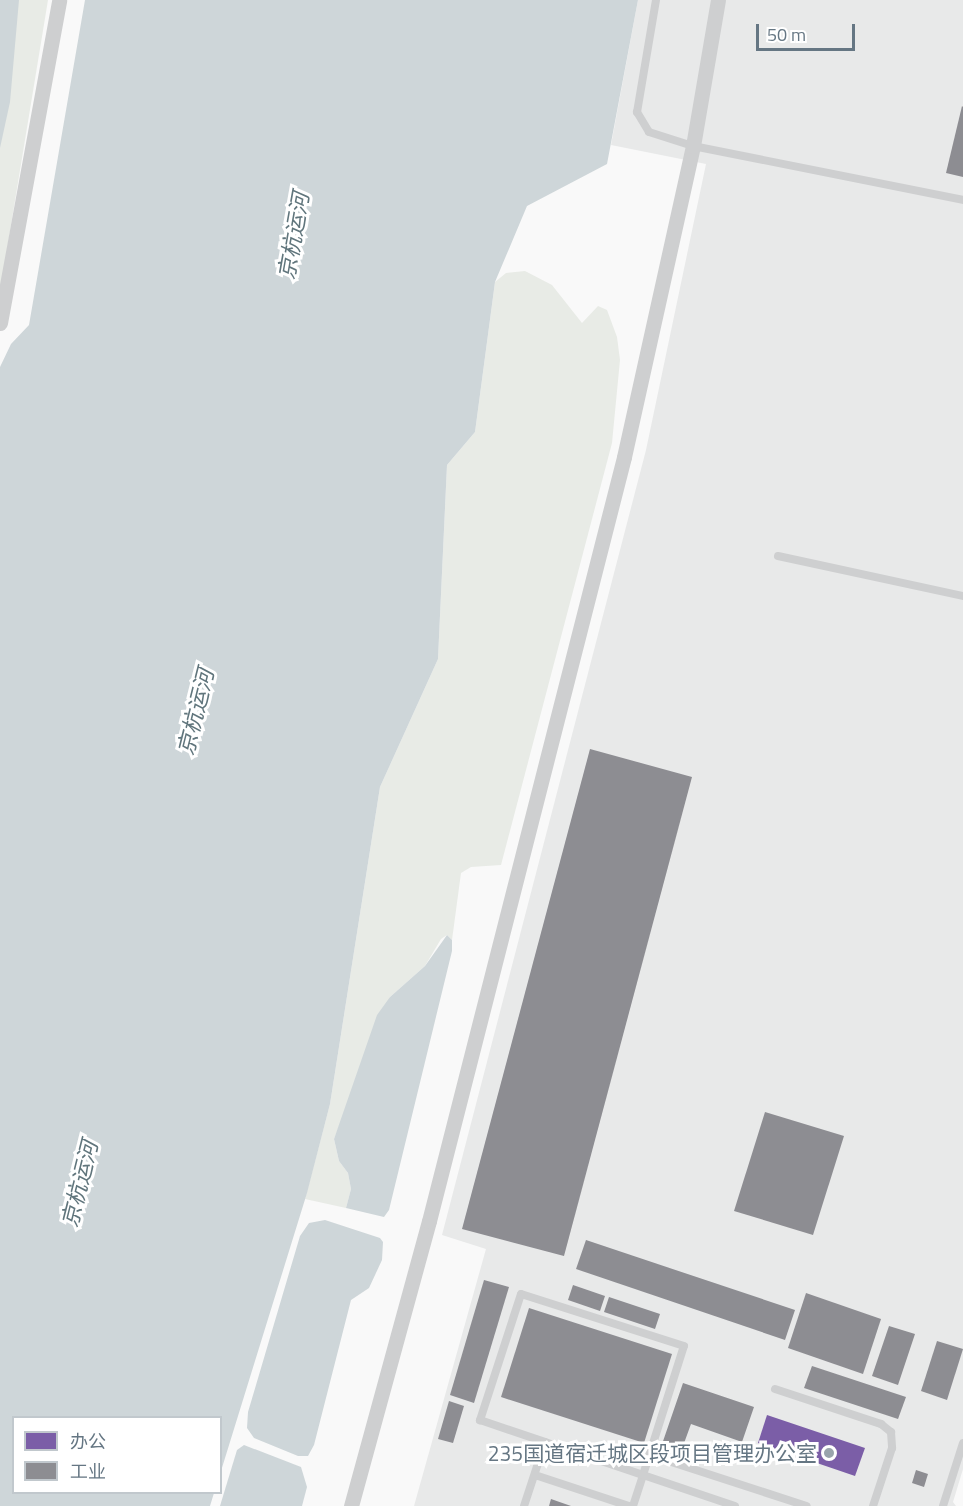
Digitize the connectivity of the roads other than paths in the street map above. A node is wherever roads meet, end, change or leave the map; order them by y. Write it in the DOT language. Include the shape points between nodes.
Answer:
graph roads {
  1 [pos="59,0"];
  2 [pos="656,0"];
  3 [pos="718,0"];
  4 [pos="693,146"];
  5 [pos="963,200"];
  6 [pos="1,323"];
  7 [pos="778,556"];
  8 [pos="963,597"];
  9 [pos="775,1389"];
  10 [pos="545,1442"];
  11 [pos="963,1443"];
  12 [pos="662,1459"];
  13 [pos="535,1475"];
  14 [pos="643,1475"];
  15 [pos="351,1506"];
  16 [pos="524,1506"];
  17 [pos="629,1506"];
  18 [pos="633,1506"];
  19 [pos="735,1506"];
  20 [pos="807,1506"];
  21 [pos="873,1506"];
  22 [pos="943,1506"];
  1 -- 6 [label="street"];
  2 -- 4 [label="lane" via="638,119 654,134"];
  3 -- 4 [label="street"];
  4 -- 5 [label="lane"];
  4 -- 15 [label="street" via="621,469 429,1221"];
  7 -- 8 [label="lane"];
  9 -- 21 [label="lane" via="880,1424 891,1432 892,1448"];
  10 -- 13 [label="lane"];
  10 -- 14 [label="lane"];
  10 -- 14 [label="lane" via="480,1420 522,1294 684,1346"];
  11 -- 22 [label="lane"];
  12 -- 20 [label="lane"];
  13 -- 16 [label="lane"];
  13 -- 17 [label="lane"];
  14 -- 18 [label="lane"];
  14 -- 19 [label="lane"];
}
